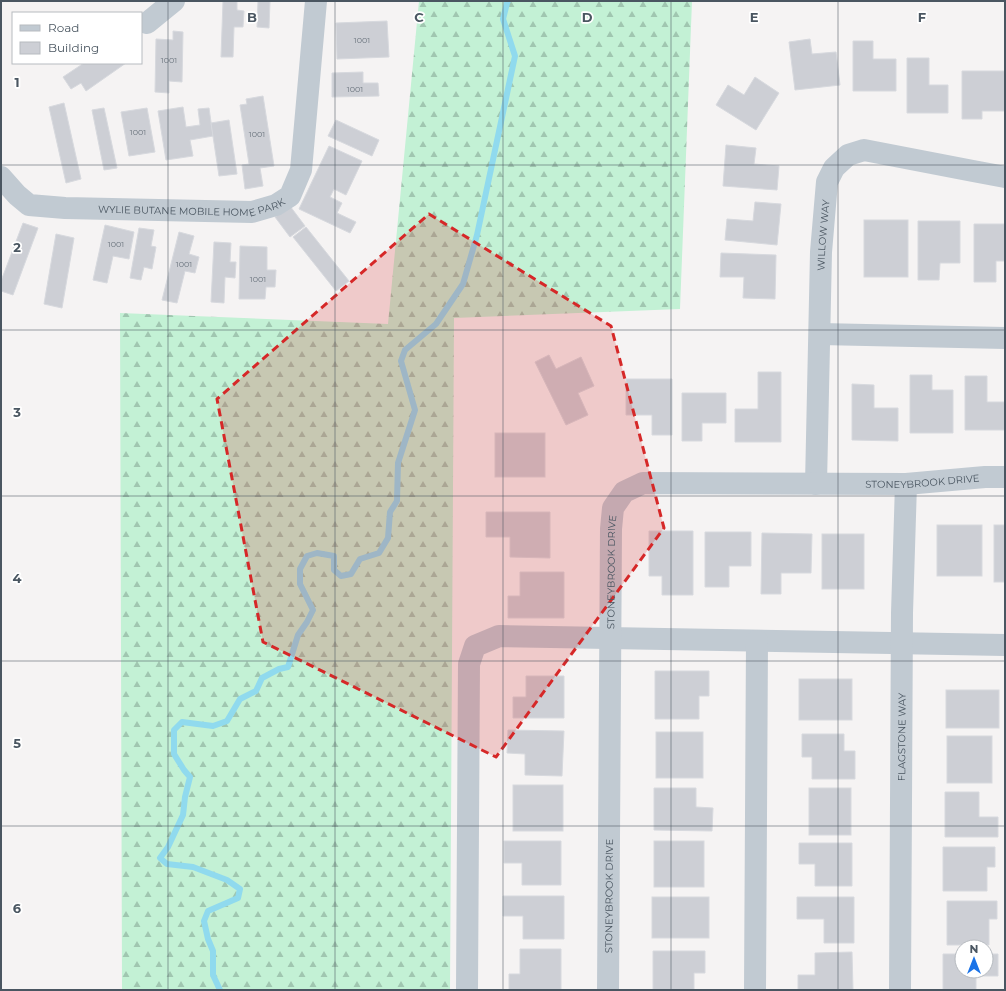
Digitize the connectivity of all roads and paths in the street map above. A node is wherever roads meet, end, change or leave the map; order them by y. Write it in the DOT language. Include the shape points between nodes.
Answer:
graph roads {
  1 [pos="174,1"];
  2 [pos="316,1"];
  3 [pos="147,23"];
  4 [pos="1,177"];
  5 [pos="1005,177"];
  6 [pos="820,334"];
  7 [pos="1005,338"];
  8 [pos="1005,477"];
  9 [pos="816,484"];
  10 [pos="906,484"];
  11 [pos="611,638"];
  12 [pos="757,640"];
  13 [pos="901,643"];
  14 [pos="1005,645"];
  15 [pos="467,990"];
  16 [pos="608,990"];
  17 [pos="756,990"];
  18 [pos="900,990"];
  1 -- 3 [label="street"];
  2 -- 4 [label="street, WYLIE BUTANE MOBILE HOME PARK" via="301,170 290,196 276,204 252,212 65,208 29,204"];
  5 -- 6 [label="street, WILLOW WAY" via="864,150 848,155 834,168 827,182 821,252"];
  6 -- 7 [label="street"];
  6 -- 9 [label="street, WILLOW WAY"];
  8 -- 10 [label="street, STONEYBROOK DRIVE"];
  9 -- 10 [label="street, STONEYBROOK DRIVE"];
  9 -- 11 [label="street, STONEYBROOK DRIVE" via="643,483 624,492 613,508 611,529"];
  10 -- 13 [label="street, FLAGSTONE WAY"];
  11 -- 12 [label="street"];
  11 -- 15 [label="street" via="499,636 475,646 469,664"];
  11 -- 16 [label="street, STONEYBROOK DRIVE"];
  12 -- 13 [label="street"];
  12 -- 17 [label="street"];
  13 -- 14 [label="street"];
  13 -- 18 [label="street, FLAGSTONE WAY"];
}
